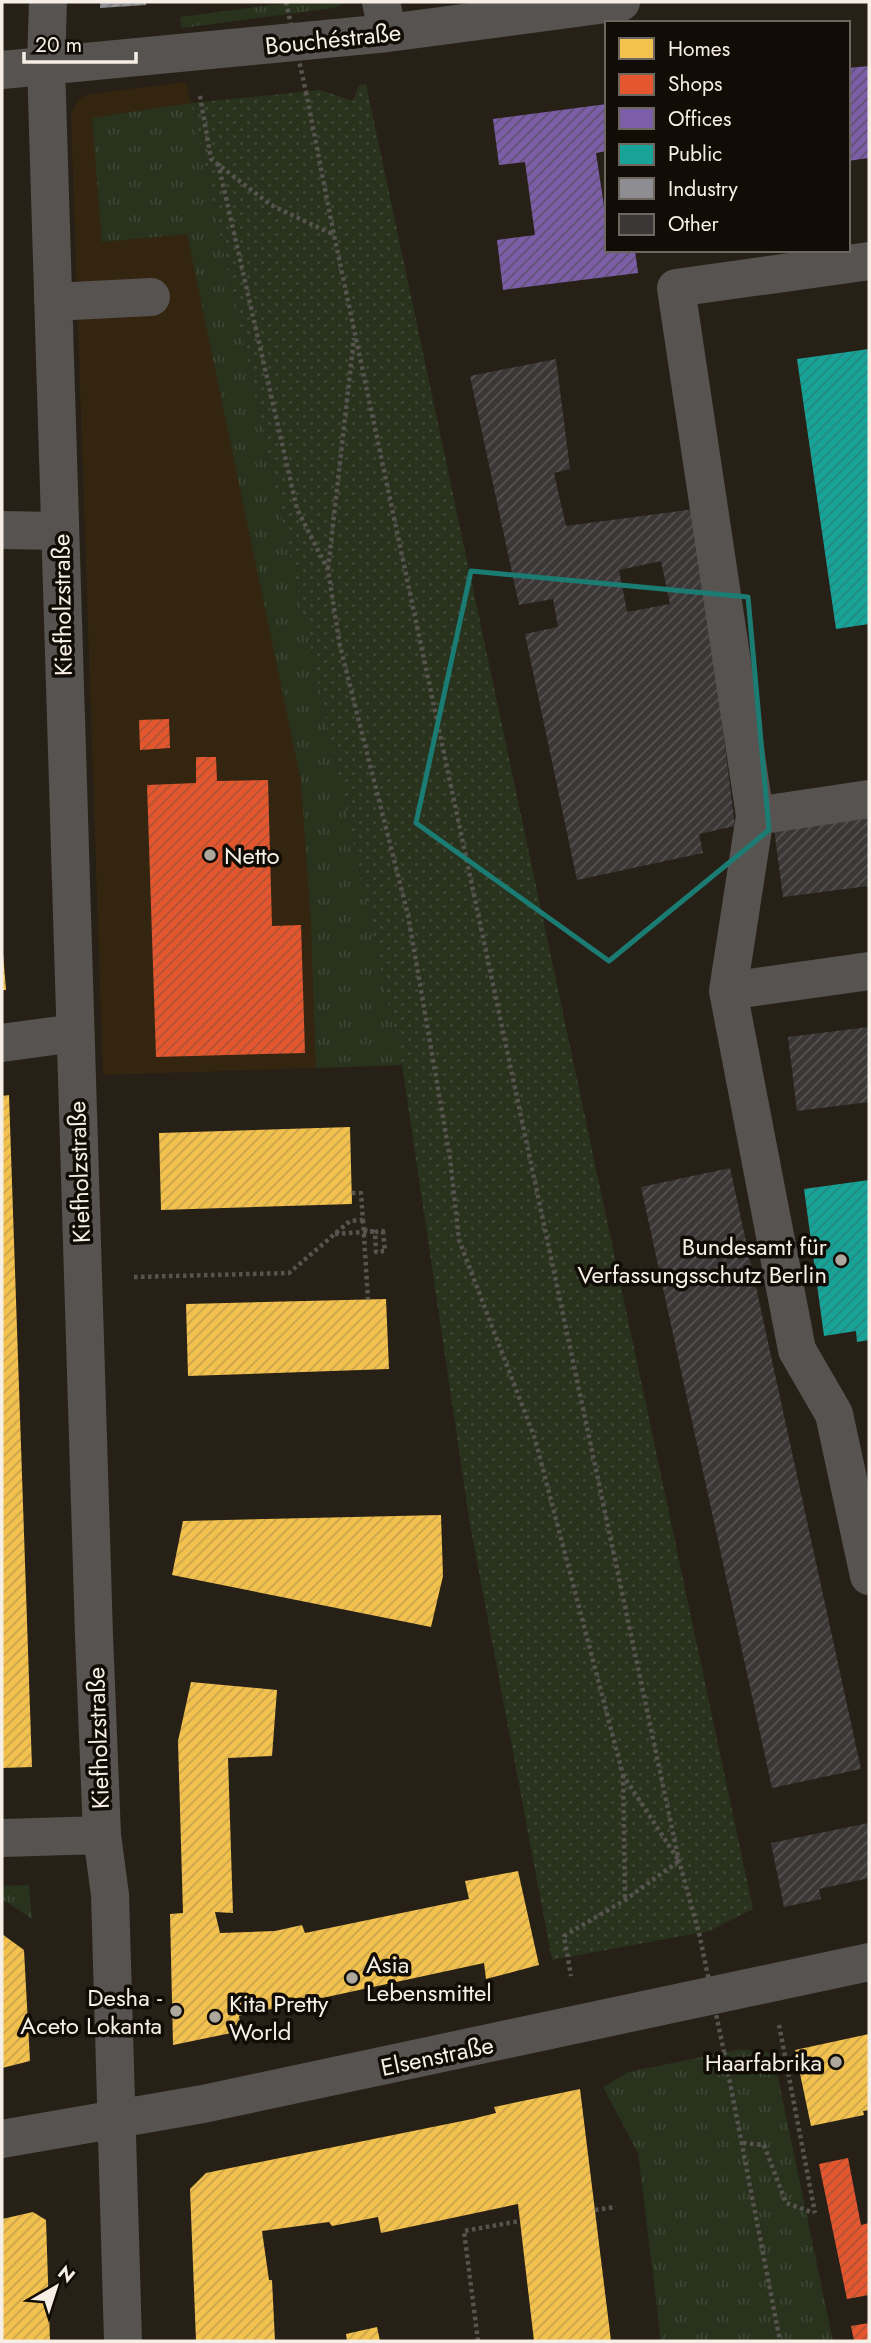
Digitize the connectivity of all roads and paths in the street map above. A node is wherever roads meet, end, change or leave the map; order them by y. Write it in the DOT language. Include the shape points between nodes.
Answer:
graph roads {
  1 [pos="48,2"];
  2 [pos="286,2"];
  3 [pos="621,2"];
  4 [pos="385,18"];
  5 [pos="46,64"];
  6 [pos="2,70"];
  7 [pos="200,96"];
  8 [pos="218,163"];
  9 [pos="334,235"];
  10 [pos="869,261"];
  11 [pos="151,297"];
  12 [pos="53,302"];
  13 [pos="355,333"];
  14 [pos="2,530"];
  15 [pos="60,531"];
  16 [pos="328,570"];
  17 [pos="869,799"];
  18 [pos="755,816"];
  19 [pos="869,971"];
  20 [pos="728,991"];
  21 [pos="75,1032"];
  22 [pos="2,1043"];
  23 [pos="352,1194"];
  24 [pos="363,1220"];
  25 [pos="383,1231"];
  26 [pos="364,1232"];
  27 [pos="375,1232"];
  28 [pos="335,1234"];
  29 [pos="134,1277"];
  30 [pos="368,1299"];
  31 [pos="857,1466"];
  32 [pos="869,1576"];
  33 [pos="623,1774"];
  34 [pos="102,1835"];
  35 [pos="2,1838"];
  36 [pos="679,1861"];
  37 [pos="625,1900"];
  38 [pos="869,1962"];
  39 [pos="571,1976"];
  40 [pos="779,2025"];
  41 [pos="117,2119"];
  42 [pos="2,2139"];
  43 [pos="743,2143"];
  44 [pos="616,2207"];
  45 [pos="594,2210"];
  46 [pos="520,2221"];
  47 [pos="124,2341"];
  48 [pos="478,2341"];
  49 [pos="780,2341"];
  1 -- 5 [label="street, Kiefholzstraße"];
  2 -- 9 [label="path, bridge"];
  3 -- 4 [label="street, Bouchéstraße"];
  4 -- 5 [label="street, Bouchéstraße" via="176,55"];
  5 -- 6 [label="street, Bouchéstraße"];
  5 -- 12 [label="street, Kiefholzstraße"];
  7 -- 8 [label="path" via="211,159"];
  8 -- 9 [label="path" via="271,205"];
  8 -- 16 [label="path" via="297,509"];
  9 -- 13 [label="path"];
  10 -- 18 [label="street" via="676,288"];
  11 -- 12 [label="street"];
  12 -- 15 [label="street, Kiefholzstraße"];
  13 -- 16 [label="path"];
  13 -- 36 [label="path"];
  14 -- 15 [label="street"];
  15 -- 21 [label="street, Kiefholzstraße"];
  16 -- 33 [label="path" via="340,646 408,915 450,1158 458,1240 536,1439"];
  17 -- 18 [label="street"];
  18 -- 20 [label="street"];
  19 -- 20 [label="street"];
  20 -- 31 [label="street" via="797,1350"];
  21 -- 22 [label="street"];
  21 -- 34 [label="street, Kiefholzstraße"];
  23 -- 24 [label="path, bridge" via="361,1193"];
  24 -- 26 [label="path, bridge"];
  24 -- 28 [label="path" via="350,1221"];
  25 -- 27 [label="path"];
  25 -- 27 [label="path" via="385,1251 376,1252"];
  25 -- 28 [label="path"];
  26 -- 27 [label="path, bridge"];
  26 -- 30 [label="path, bridge"];
  28 -- 29 [label="path" via="289,1273"];
  31 -- 32 [label="street"];
  33 -- 36 [label="path"];
  33 -- 37 [label="path"];
  34 -- 35 [label="street"];
  34 -- 41 [label="street, Kiefholzstraße" via="110,1895"];
  36 -- 37 [label="path"];
  36 -- 43 [label="path, bridge" via="699,1933"];
  37 -- 39 [label="path" via="564,1936"];
  38 -- 41 [label="street, Elsenstraße"];
  40 -- 43 [label="path" via="815,2214 786,2203 764,2145"];
  41 -- 42 [label="street, Elsenstraße"];
  41 -- 47 [label="street, Kiefholzstraße"];
  43 -- 49 [label="path"];
  44 -- 45 [label="path"];
  46 -- 48 [label="path" via="464,2231"];
}
